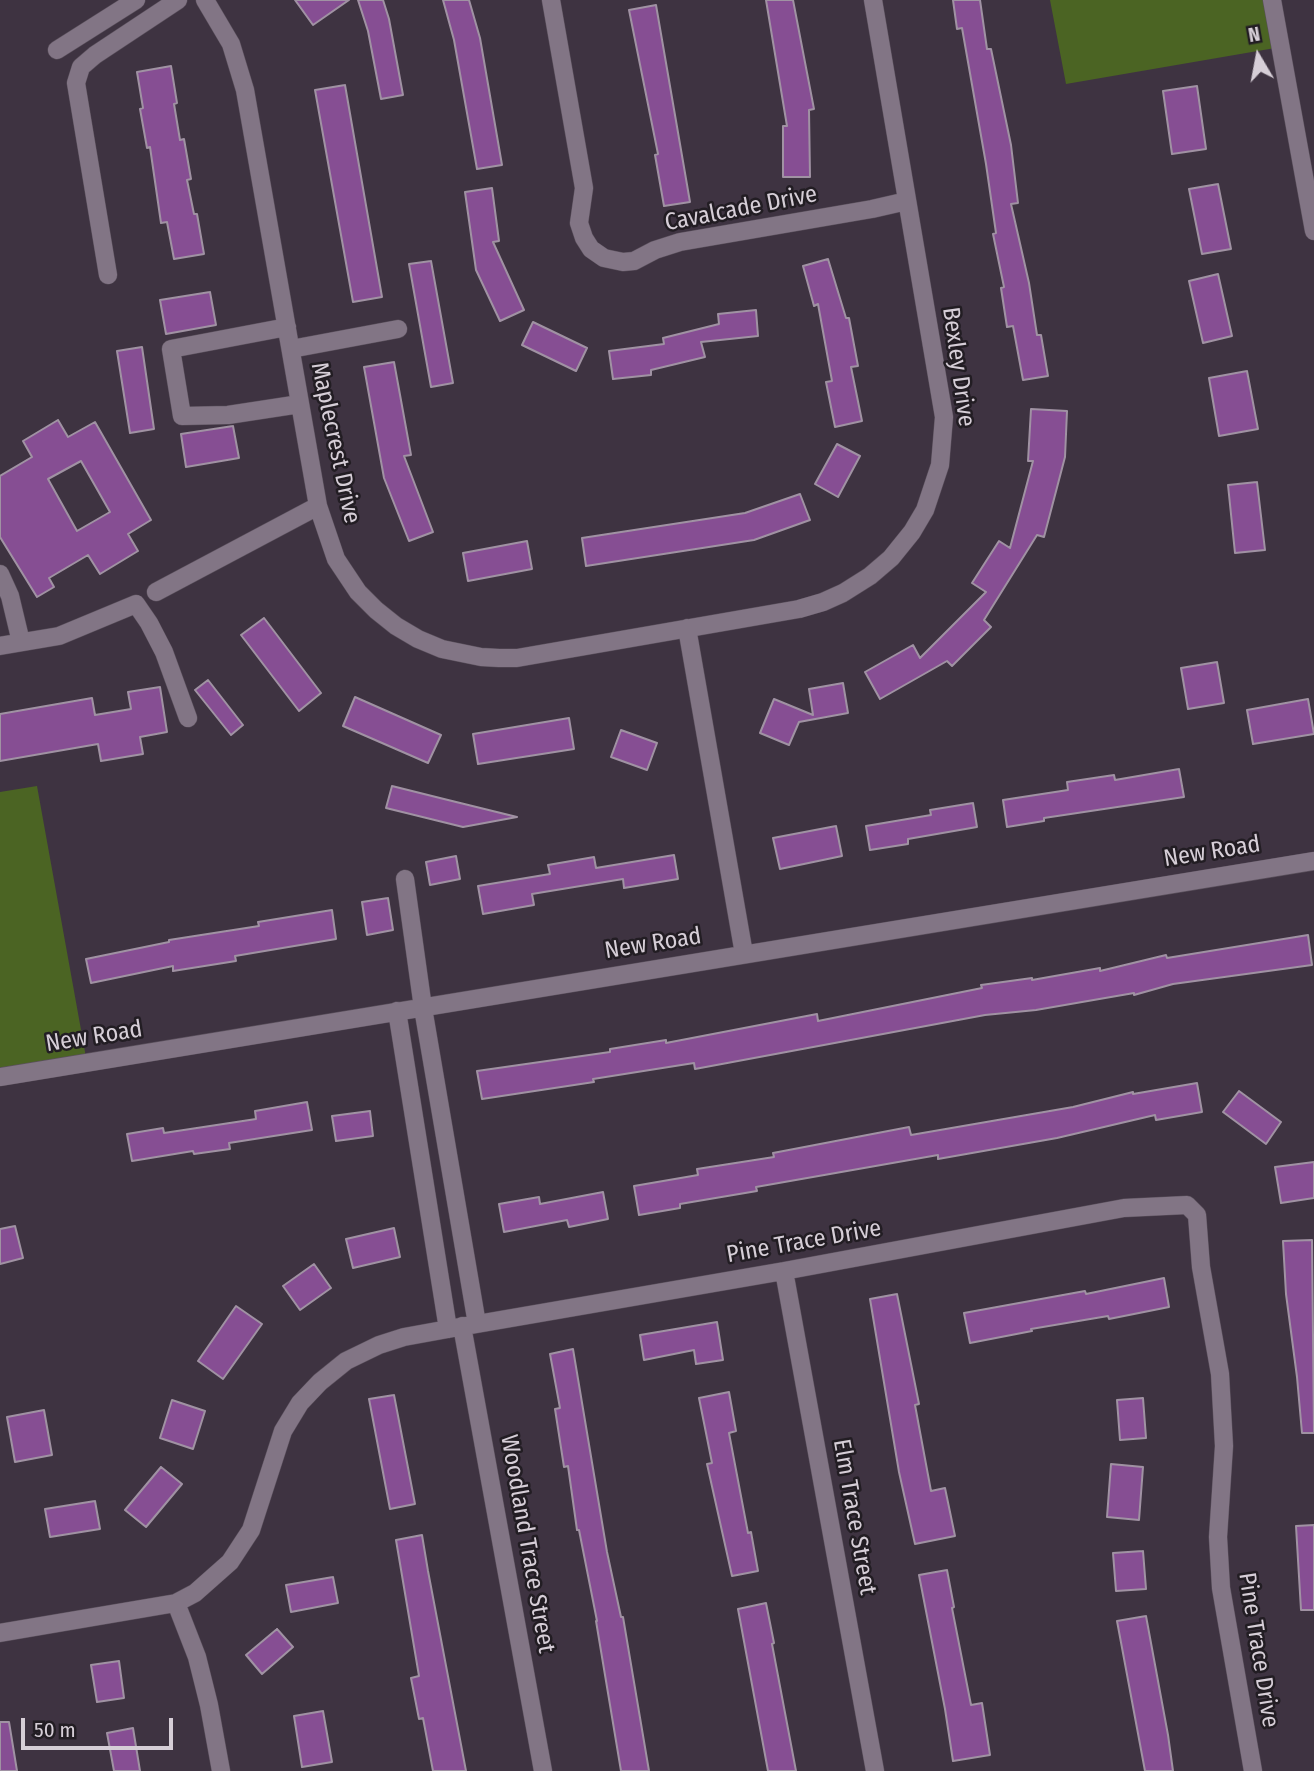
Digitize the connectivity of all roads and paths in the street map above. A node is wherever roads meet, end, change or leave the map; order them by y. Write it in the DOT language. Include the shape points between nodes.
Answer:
graph roads {
  1 [pos="136,0"];
  2 [pos="178,0"];
  3 [pos="205,0"];
  4 [pos="551,0"];
  5 [pos="873,0"];
  6 [pos="1272,0"];
  7 [pos="57,50"];
  8 [pos="907,201"];
  9 [pos="1314,230"];
  10 [pos="108,275"];
  11 [pos="287,327"];
  12 [pos="398,329"];
  13 [pos="291,349"];
  14 [pos="300,404"];
  15 [pos="318,506"];
  16 [pos="0,574"];
  17 [pos="156,592"];
  18 [pos="687,628"];
  19 [pos="21,642"];
  20 [pos="0,646"];
  21 [pos="188,718"];
  22 [pos="1314,861"];
  23 [pos="405,879"];
  24 [pos="744,954"];
  25 [pos="423,1008"];
  26 [pos="397,1012"];
  27 [pos="0,1077"];
  28 [pos="783,1271"];
  29 [pos="463,1326"];
  30 [pos="176,1603"];
  31 [pos="0,1633"];
  32 [pos="221,1771"];
  33 [pos="543,1771"];
  34 [pos="875,1771"];
  35 [pos="1253,1771"];
  1 -- 7 [label="street"];
  2 -- 10 [label="street" via="81,67 76,83"];
  3 -- 11 [label="street, Maplecrest Drive" via="231,44 246,90"];
  4 -- 8 [label="street, Cavalcade Drive" via="584,188 579,223 591,249 604,258 634,261 680,243"];
  5 -- 8 [label="street, Bexley Drive"];
  6 -- 9 [label="street"];
  8 -- 18 [label="street, Bexley Drive" via="944,417 940,465 925,510 891,558 842,593 799,609"];
  11 -- 13 [label="street, Maplecrest Drive"];
  11 -- 14 [label="street" via="170,349 182,416 228,415"];
  12 -- 13 [label="street"];
  13 -- 14 [label="street, Maplecrest Drive"];
  14 -- 15 [label="street, Maplecrest Drive"];
  15 -- 17 [label="street"];
  15 -- 18 [label="street, Maplecrest Drive" via="336,559 358,592 396,626 442,649 481,657 517,657"];
  16 -- 19 [label="street"];
  18 -- 24 [label="street"];
  19 -- 20 [label="street"];
  19 -- 21 [label="street" via="59,636 136,604 164,652"];
  22 -- 24 [label="street, New Road"];
  23 -- 25 [label="street, Woodland Trace Street"];
  24 -- 25 [label="street, New Road"];
  25 -- 26 [label="street, New Road"];
  25 -- 29 [label="street, Woodland Trace Street"];
  26 -- 27 [label="street, New Road"];
  26 -- 29 [label="street, Woodland Trace Street"];
  28 -- 29 [label="street, Pine Trace Drive"];
  28 -- 34 [label="street, Elm Trace Street"];
  28 -- 35 [label="street, Pine Trace Drive" via="1124,1208 1179,1205 1193,1209 1223,1410 1218,1537 1221,1588"];
  29 -- 30 [label="street, Pine Trace Drive" via="379,1345 346,1361 320,1382 283,1431 258,1514 243,1545 212,1579"];
  29 -- 33 [label="street, Woodland Trace Street"];
  30 -- 31 [label="street, Pine Trace Drive"];
  30 -- 32 [label="street" via="197,1657"];
}
